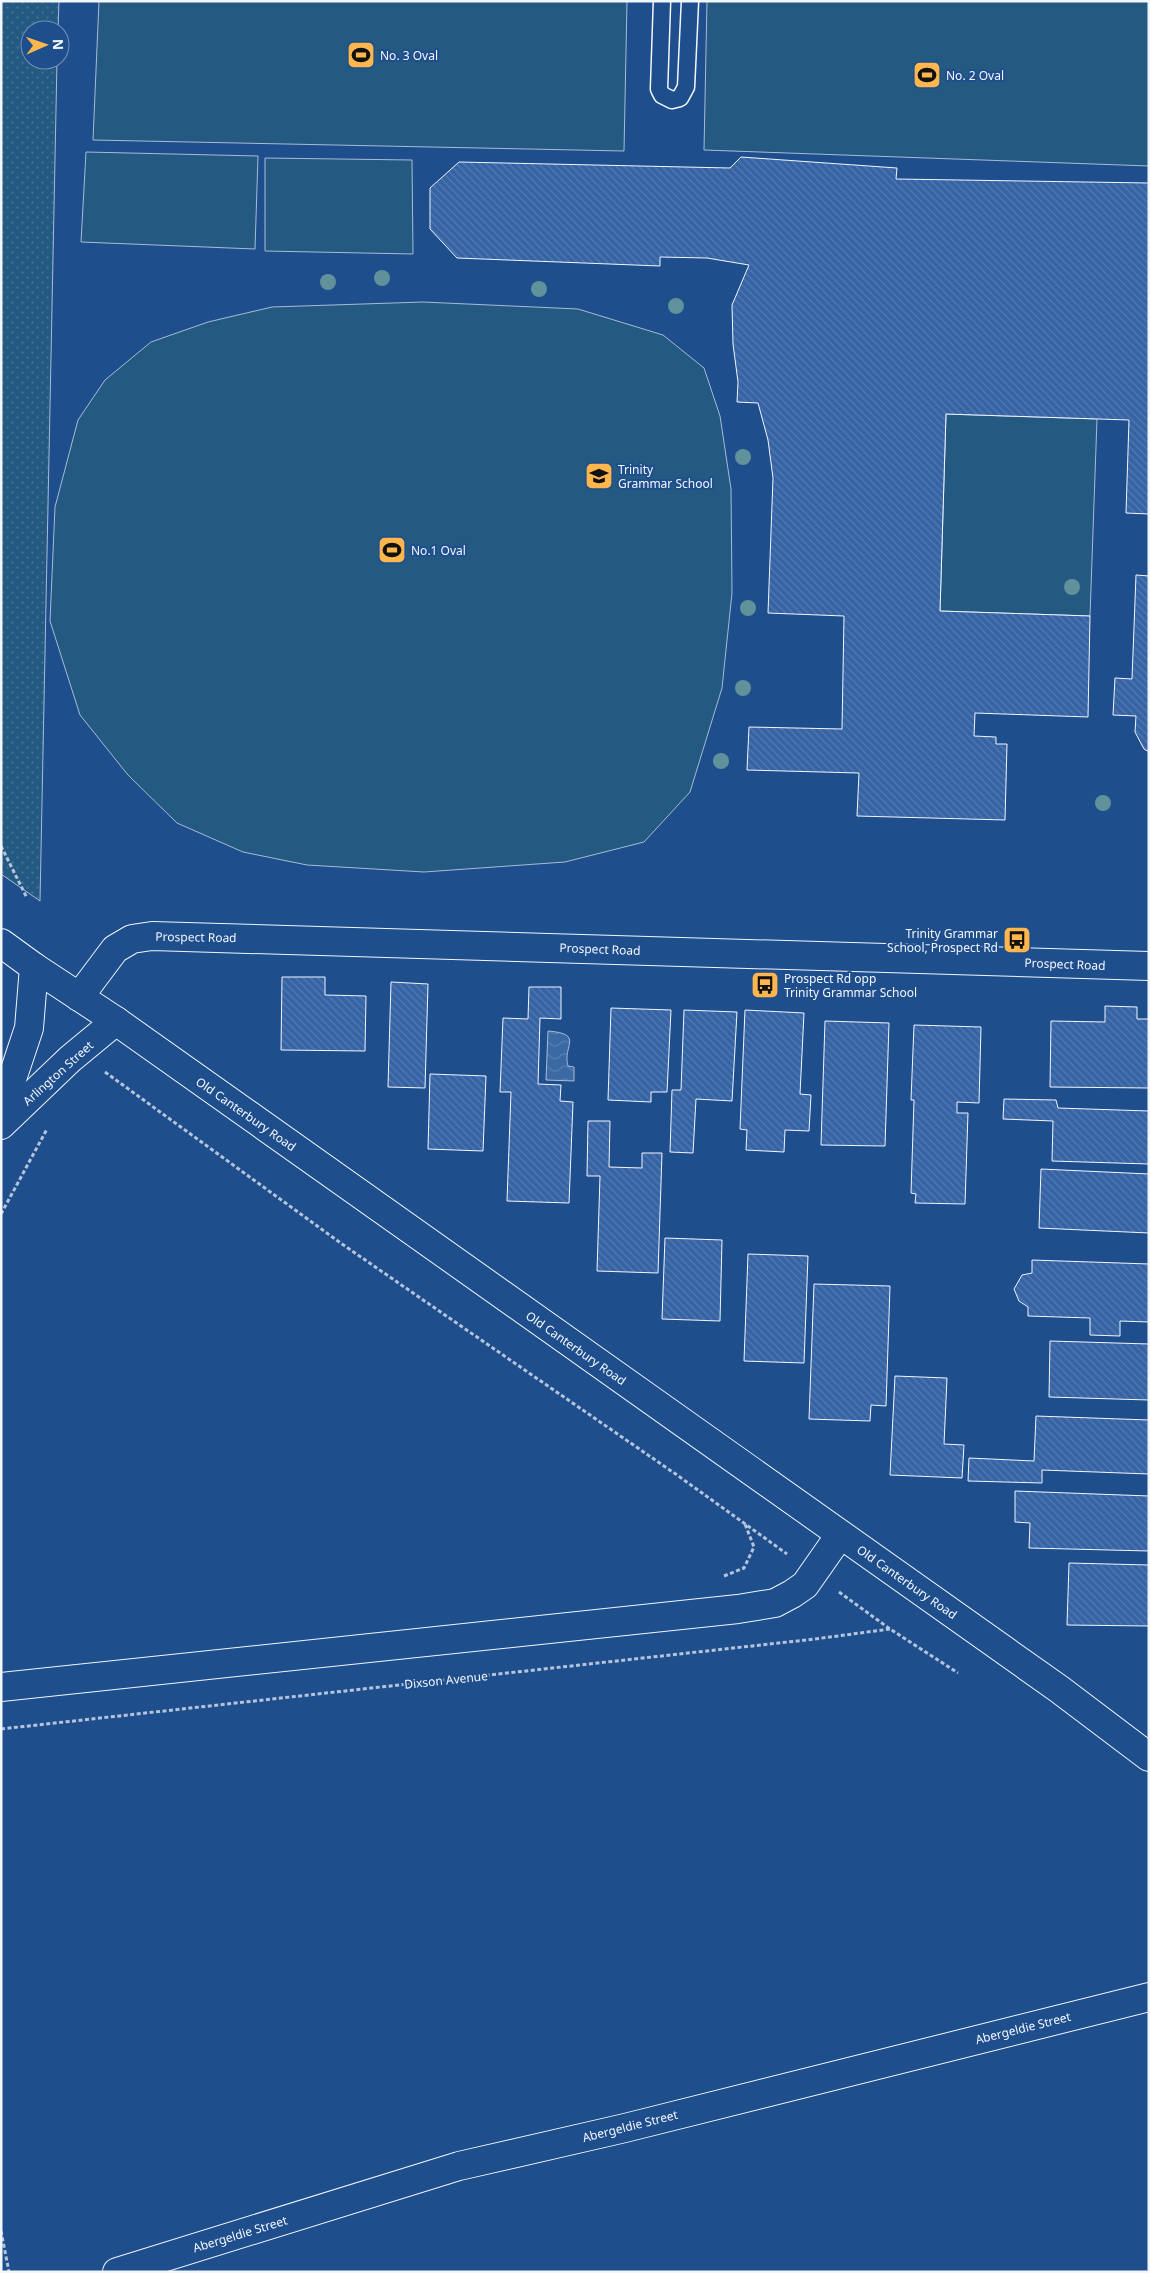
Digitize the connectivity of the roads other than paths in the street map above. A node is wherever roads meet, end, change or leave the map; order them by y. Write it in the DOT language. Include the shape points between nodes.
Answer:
graph roads {
  1 [pos="662,1"];
  2 [pos="690,1"];
  3 [pos="1,943"];
  4 [pos="1149,966"];
  5 [pos="34,967"];
  6 [pos="78,997"];
  7 [pos="116,1021"];
  8 [pos="1,1112"];
  9 [pos="1,1125"];
  10 [pos="840,1535"];
  11 [pos="1,1687"];
  12 [pos="1149,1756"];
  13 [pos="1149,1997"];
  14 [pos="117,2272"];
  1 -- 2 [label="lane" via="659,89 662,95 672,100 680,98 686,87"];
  3 -- 5 [label="street, Old Canterbury Road"];
  4 -- 6 [label="street, Prospect Road" via="152,936 132,940 114,949"];
  5 -- 6 [label="street, Old Canterbury Road"];
  5 -- 8 [label="street, Arlington Street" via="29,1028"];
  6 -- 7 [label="street, Old Canterbury Road"];
  7 -- 9 [label="street, Arlington Street" via="70,1059"];
  7 -- 10 [label="street, Old Canterbury Road"];
  10 -- 11 [label="street" via="805,1584 775,1603"];
  10 -- 12 [label="street, Old Canterbury Road"];
  13 -- 14 [label="street, Abergeldie Street" via="625,2128 459,2166"];
}
